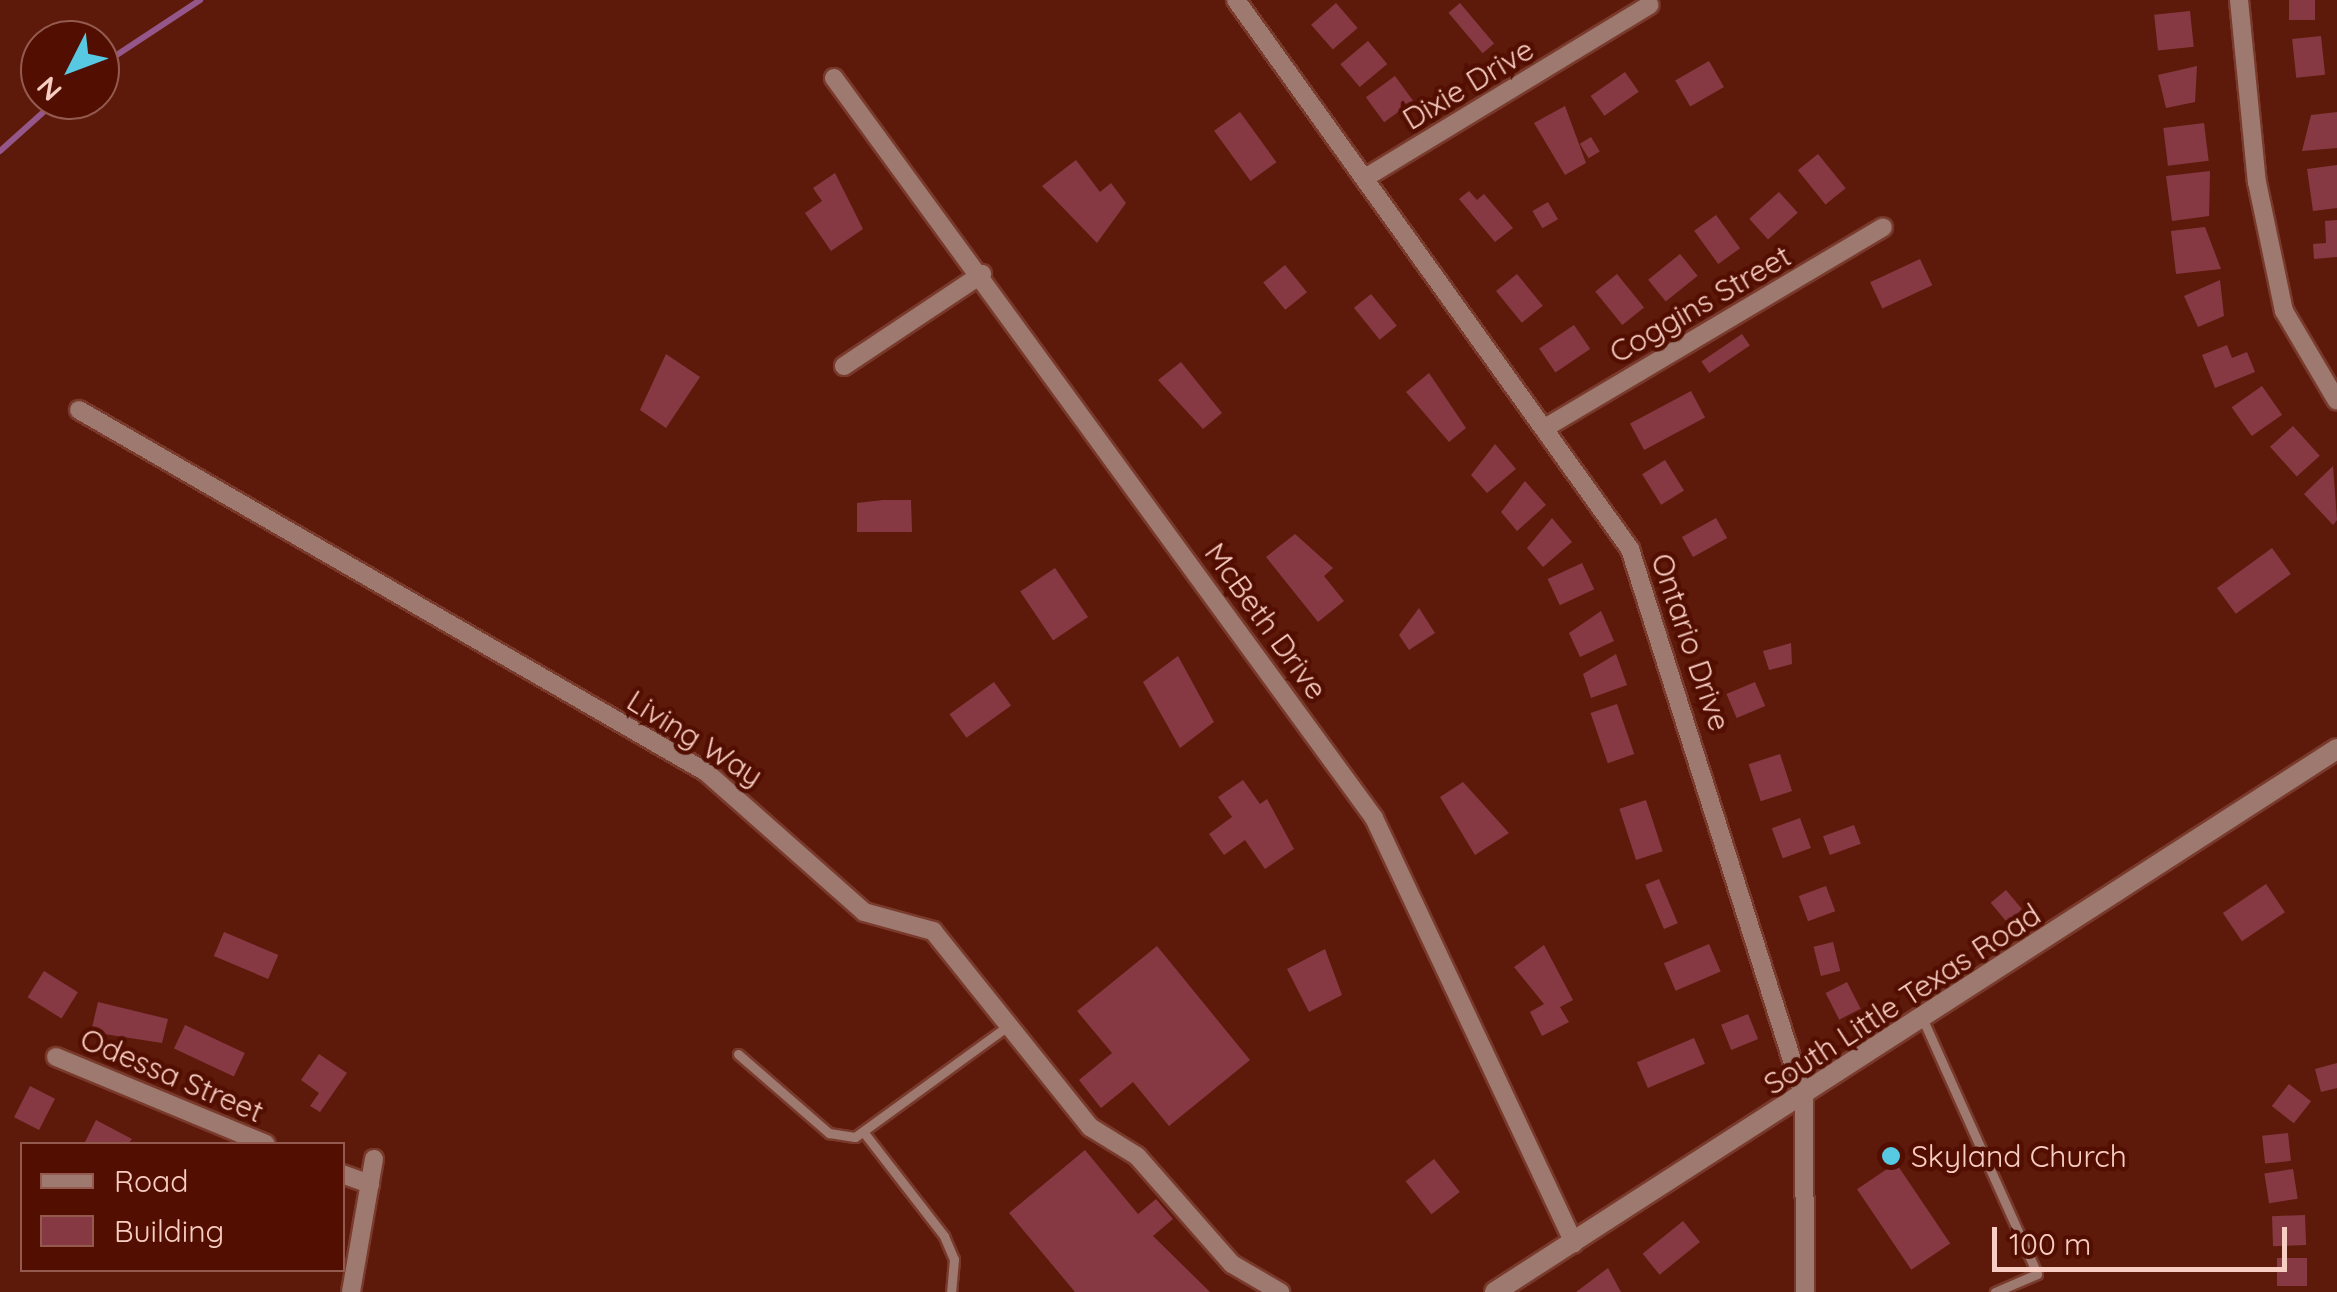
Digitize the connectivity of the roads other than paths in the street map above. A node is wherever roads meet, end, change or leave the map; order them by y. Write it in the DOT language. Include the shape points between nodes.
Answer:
graph roads {
  1 [pos="1236,0"];
  2 [pos="2238,0"];
  3 [pos="1650,5"];
  4 [pos="834,78"];
  5 [pos="1365,178"];
  6 [pos="1883,227"];
  7 [pos="982,274"];
  8 [pos="844,366"];
  9 [pos="2337,401"];
  10 [pos="79,410"];
  11 [pos="1545,428"];
  12 [pos="2337,750"];
  13 [pos="1924,1022"];
  14 [pos="1010,1025"];
  15 [pos="738,1054"];
  16 [pos="56,1057"];
  17 [pos="1804,1098"];
  18 [pos="865,1134"];
  19 [pos="261,1142"];
  20 [pos="374,1159"];
  21 [pos="345,1175"];
  22 [pos="370,1184"];
  23 [pos="1574,1243"];
  24 [pos="351,1292"];
  25 [pos="951,1292"];
  26 [pos="1280,1292"];
  27 [pos="1496,1292"];
  28 [pos="1804,1292"];
  29 [pos="1994,1292"];
  1 -- 5 [label="street, Ontario Drive"];
  2 -- 9 [label="street" via="2258,182 2284,311"];
  3 -- 5 [label="street, Dixie Drive"];
  4 -- 7 [label="street, McBeth Drive"];
  5 -- 11 [label="street, Ontario Drive"];
  6 -- 11 [label="street, Coggins Street"];
  7 -- 8 [label="street"];
  7 -- 23 [label="street, McBeth Drive" via="1374,818"];
  10 -- 14 [label="street, Living Way" via="706,772 864,912 933,931"];
  11 -- 17 [label="street, Ontario Drive" via="1630,549 1658,618"];
  12 -- 13 [label="street, South Little Texas Road"];
  13 -- 17 [label="street, South Little Texas Road"];
  13 -- 29 [label="lane" via="2037,1274"];
  14 -- 18 [label="lane"];
  14 -- 26 [label="street, Living Way" via="1090,1127 1137,1156 1232,1264"];
  15 -- 18 [label="lane" via="829,1134"];
  16 -- 19 [label="street, Odessa Street"];
  17 -- 23 [label="street, South Little Texas Road"];
  17 -- 28 [label="street, Ontario Drive"];
  18 -- 25 [label="lane" via="944,1236 954,1259"];
  20 -- 22 [label="street"];
  21 -- 22 [label="street"];
  22 -- 24 [label="street"];
  23 -- 27 [label="street, South Little Texas Road"];
}
